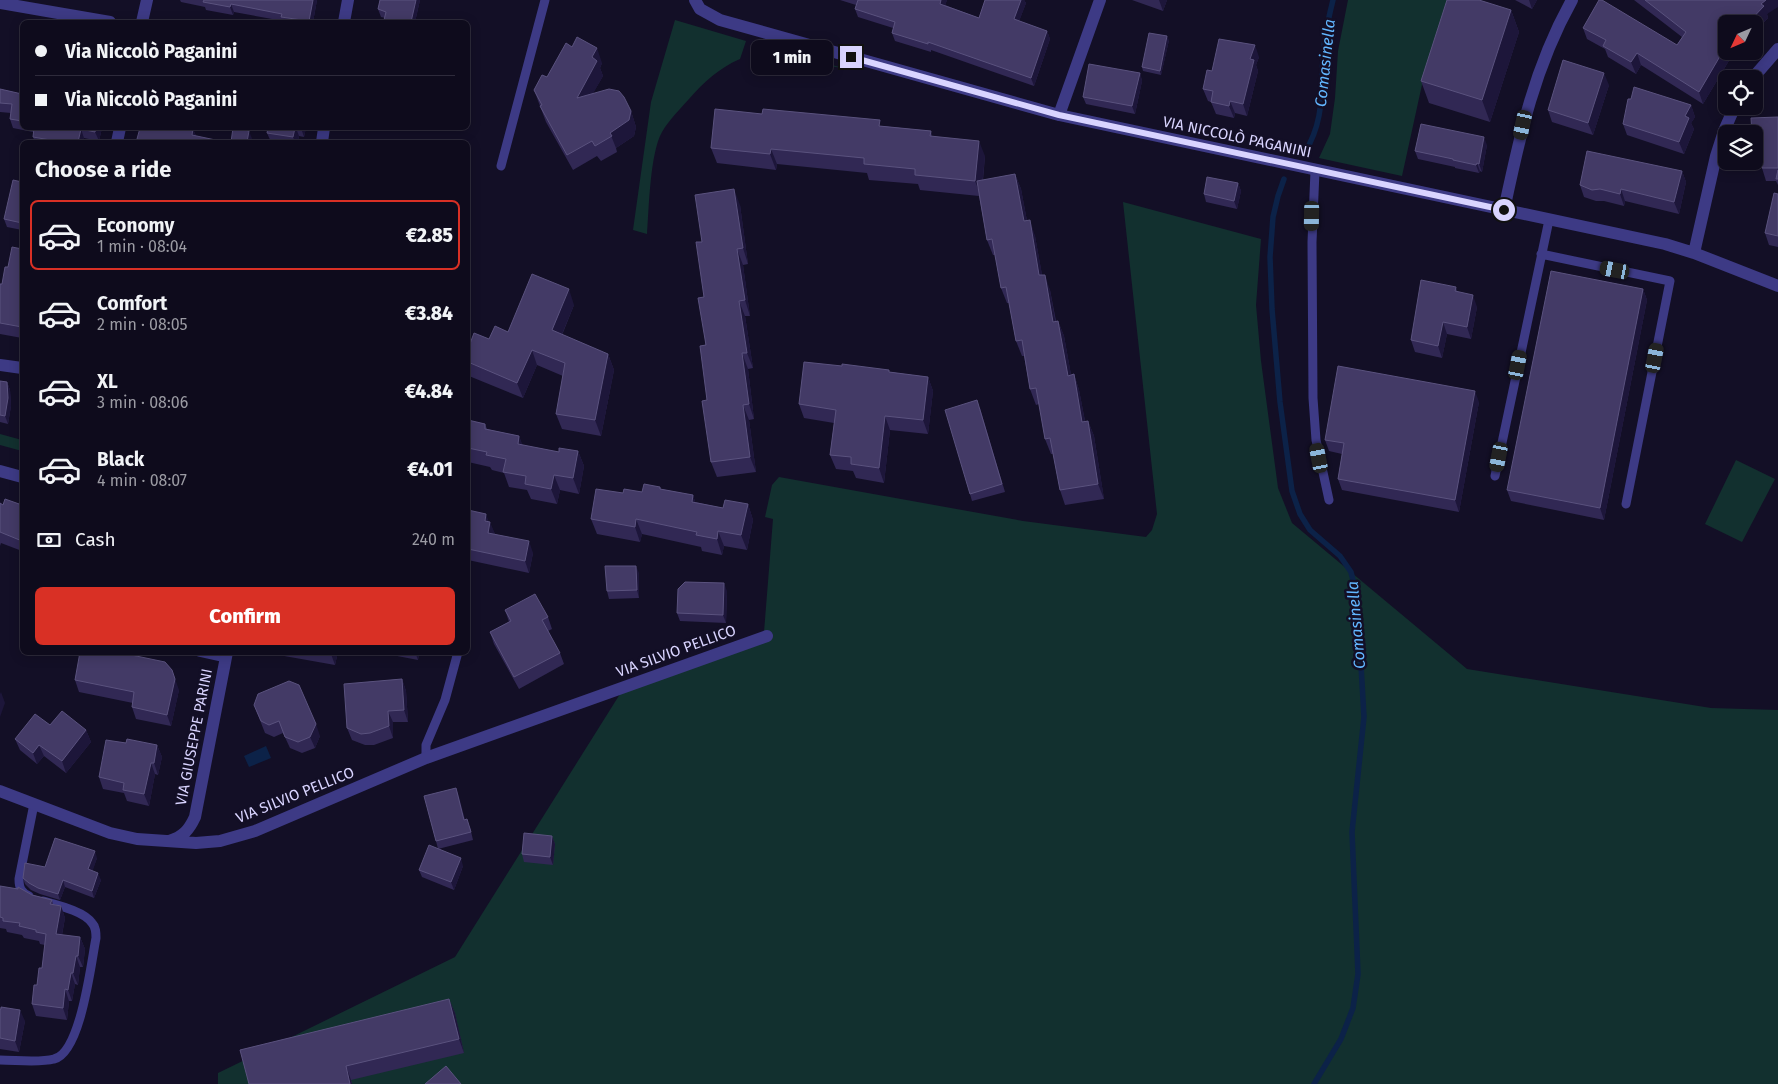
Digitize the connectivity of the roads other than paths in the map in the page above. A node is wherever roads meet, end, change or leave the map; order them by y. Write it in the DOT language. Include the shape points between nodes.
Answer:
graph roads {
  1 [pos="147,0"];
  2 [pos="348,0"];
  3 [pos="545,0"];
  4 [pos="1100,0"];
  5 [pos="1572,0"];
  6 [pos="0,2"];
  7 [pos="695,2"];
  8 [pos="99,20"];
  9 [pos="142,20"];
  10 [pos="344,20"];
  11 [pos="1778,49"];
  12 [pos="1760,70"];
  13 [pos="1059,115"];
  14 [pos="1730,115"];
  15 [pos="501,166"];
  16 [pos="1315,171"];
  17 [pos="1504,210"];
  18 [pos="1549,220"];
  19 [pos="1694,253"];
  20 [pos="1541,254"];
  21 [pos="1778,286"];
  22 [pos="0,365"];
  23 [pos="20,368"];
  24 [pos="0,471"];
  25 [pos="20,476"];
  26 [pos="1495,476"];
  27 [pos="1329,500"];
  28 [pos="1626,504"];
  29 [pos="767,636"];
  30 [pos="226,655"];
  31 [pos="457,655"];
  32 [pos="426,758"];
  33 [pos="0,791"];
  34 [pos="34,804"];
  35 [pos="166,842"];
  36 [pos="0,1060"];
  1 -- 9 [label="street"];
  2 -- 10 [label="street"];
  3 -- 15 [label="lane"];
  4 -- 13 [label="street"];
  5 -- 17 [label="street" via="1549,44 1536,80"];
  6 -- 8 [label="street"];
  7 -- 13 [label="street, VIA NICCOLÒ PAGANINI" via="700,9 720,20"];
  11 -- 12 [label="street"];
  13 -- 16 [label="street, VIA NICCOLÒ PAGANINI"];
  14 -- 19 [label="street" via="1716,156"];
  16 -- 17 [label="street, VIA NICCOLÒ PAGANINI"];
  16 -- 27 [label="lane" via="1313,398 1316,440"];
  17 -- 18 [label="street, VIA NICCOLÒ PAGANINI"];
  18 -- 19 [label="street, VIA NICCOLÒ PAGANINI"];
  18 -- 20 [label="lane"];
  19 -- 21 [label="street, VIA NICCOLÒ PAGANINI"];
  20 -- 26 [label="lane"];
  20 -- 28 [label="lane" via="1670,281"];
  22 -- 23 [label="street"];
  24 -- 25 [label="street"];
  29 -- 32 [label="street, VIA SILVIO PELLICO"];
  30 -- 35 [label="street, VIA GIUSEPPE PARINI" via="195,818 190,829 179,838"];
  31 -- 32 [label="lane" via="445,700 426,745"];
  32 -- 35 [label="street, VIA SILVIO PELLICO" via="255,831 220,841"];
  33 -- 34 [label="street, VIA SILVIO PELLICO"];
  34 -- 35 [label="street, VIA SILVIO PELLICO" via="110,833"];
  34 -- 36 [label="lane" via="19,887 28,896 82,915 92,922 96,938 78,1028 63,1055 55,1059"];
}
